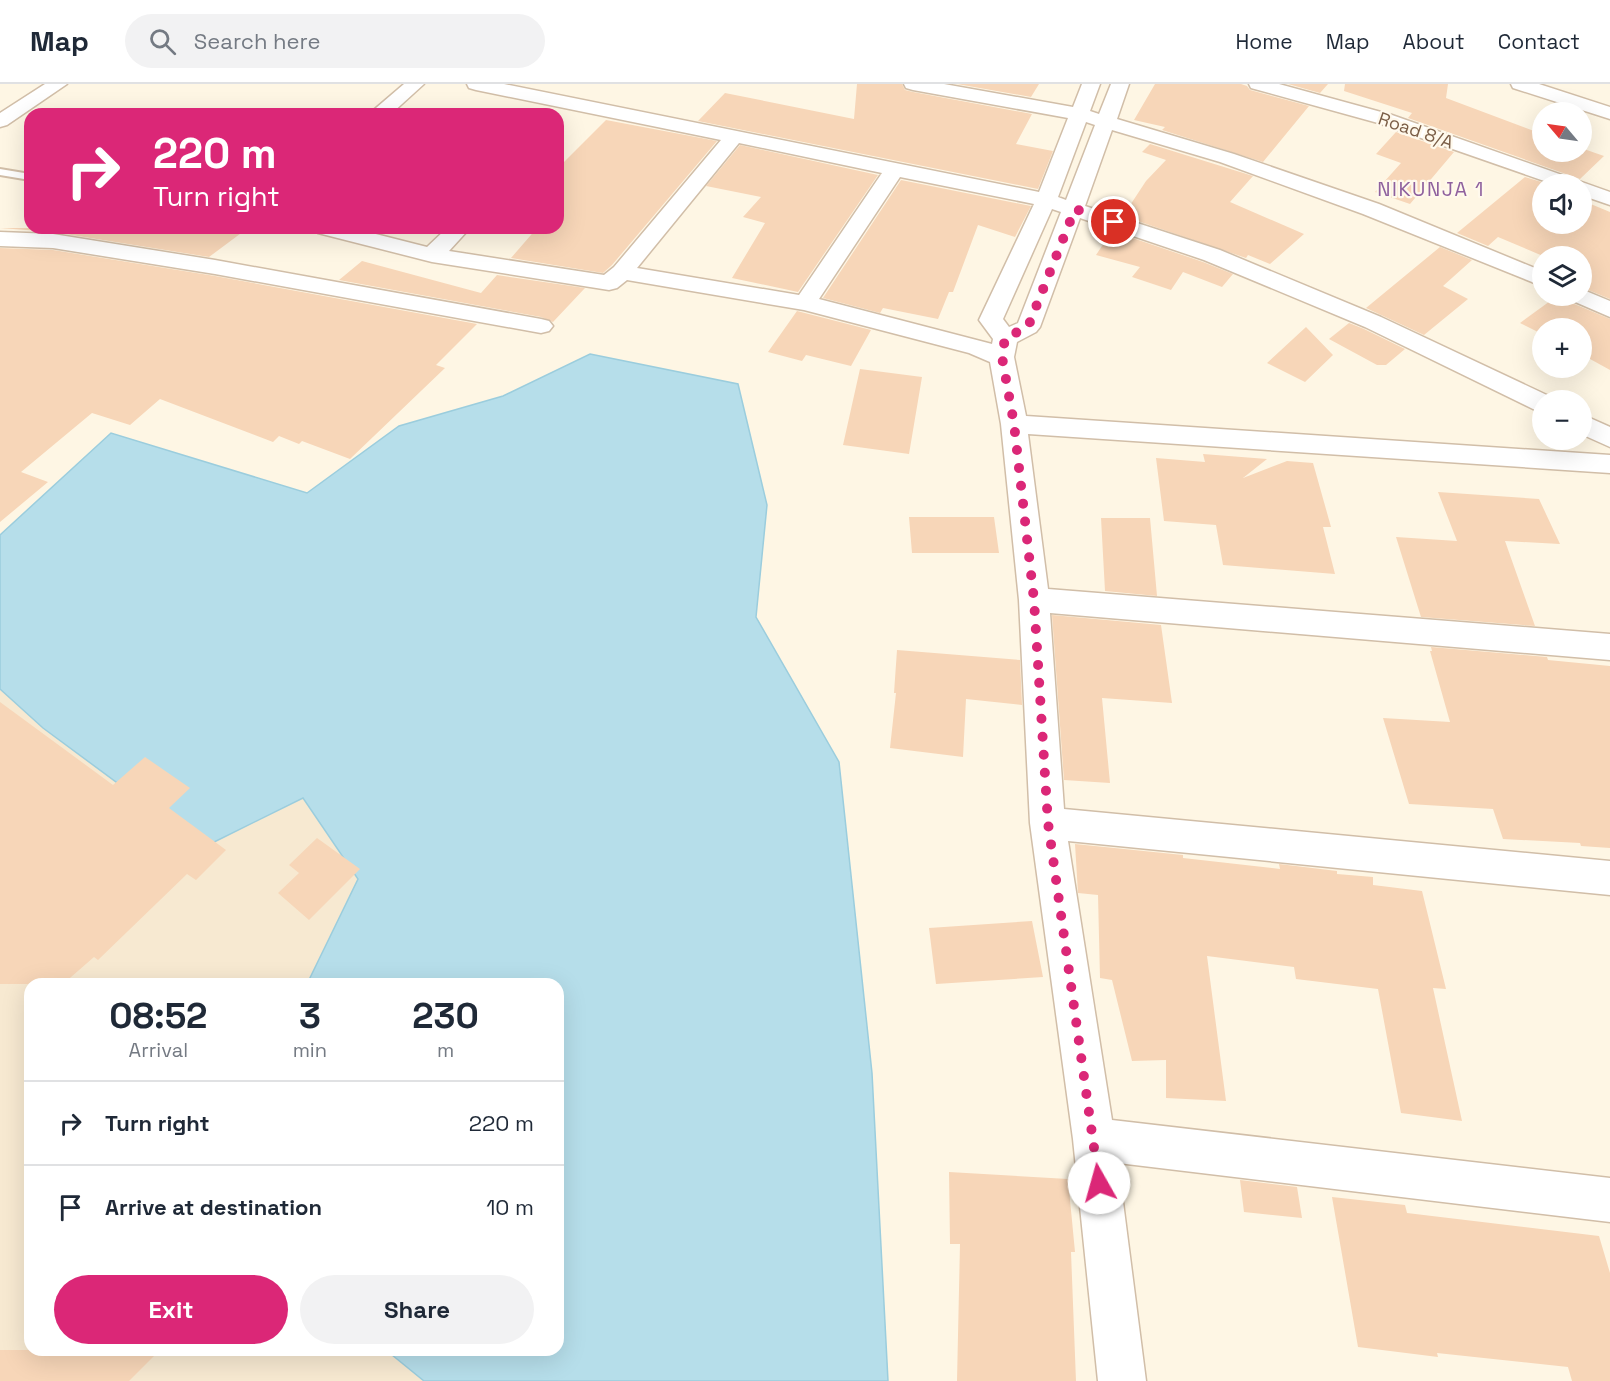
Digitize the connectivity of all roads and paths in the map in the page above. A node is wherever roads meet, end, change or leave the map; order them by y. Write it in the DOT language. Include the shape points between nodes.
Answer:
graph roads {
  1 [pos="58,84"];
  2 [pos="416,84"];
  3 [pos="476,84"];
  4 [pos="913,84"];
  5 [pos="1091,84"];
  6 [pos="1120,84"];
  7 [pos="1258,84"];
  8 [pos="1520,84"];
  9 [pos="581,107"];
  10 [pos="386,108"];
  11 [pos="1610,112"];
  12 [pos="1080,114"];
  13 [pos="0,121"];
  14 [pos="566,122"];
  15 [pos="1105,122"];
  16 [pos="733,138"];
  17 [pos="895,169"];
  18 [pos="0,172"];
  19 [pos="1542,174"];
  20 [pos="24,176"];
  21 [pos="1592,192"];
  22 [pos="1610,199"];
  23 [pos="1046,200"];
  24 [pos="1075,209"];
  25 [pos="350,234"];
  26 [pos="453,234"];
  27 [pos="0,239"];
  28 [pos="432,255"];
  29 [pos="622,272"];
  30 [pos="1532,275"];
  31 [pos="1592,301"];
  32 [pos="805,303"];
  33 [pos="1610,310"];
  34 [pos="541,326"];
  35 [pos="1003,348"];
  36 [pos="1532,398"];
  37 [pos="1014,424"];
  38 [pos="1592,429"];
  39 [pos="1610,438"];
  40 [pos="1610,464"];
  41 [pos="1034,600"];
  42 [pos="1610,647"];
  43 [pos="1048,823"];
  44 [pos="1610,878"];
  45 [pos="1094,1138"];
  46 [pos="1610,1200"];
  47 [pos="1122,1381"];
  1 -- 13 [label="street"];
  2 -- 10 [label="street"];
  3 -- 9 [label="street"];
  4 -- 12 [label="street"];
  5 -- 12 [label="street"];
  6 -- 15 [label="street"];
  7 -- 19 [label="street, Road 8/A" via="1385,119"];
  8 -- 11 [label="street"];
  9 -- 14 [label="street"];
  9 -- 16 [label="street"];
  12 -- 15 [label="street"];
  12 -- 23 [label="street"];
  15 -- 24 [label="street"];
  15 -- 30 [label="street" via="1227,158 1371,209"];
  16 -- 17 [label="street"];
  16 -- 29 [label="street"];
  17 -- 23 [label="street"];
  17 -- 32 [label="street"];
  18 -- 20 [label="lane"];
  21 -- 22 [label="street"];
  23 -- 24 [label="street"];
  23 -- 35 [label="street" via="991,320"];
  24 -- 35 [label="street" via="1028,327"];
  24 -- 36 [label="street" via="1212,255 1373,322"];
  25 -- 28 [label="street"];
  26 -- 28 [label="street"];
  27 -- 34 [label="street" via="52,241 215,267"];
  28 -- 29 [label="street" via="609,283"];
  29 -- 32 [label="street"];
  31 -- 33 [label="street"];
  32 -- 35 [label="street" via="978,348"];
  35 -- 37 [label="street"];
  37 -- 40 [label="street"];
  37 -- 41 [label="street"];
  38 -- 39 [label="street"];
  41 -- 42 [label="street"];
  41 -- 43 [label="street"];
  43 -- 44 [label="street"];
  43 -- 45 [label="street"];
  45 -- 46 [label="street"];
  45 -- 47 [label="street"];
}
